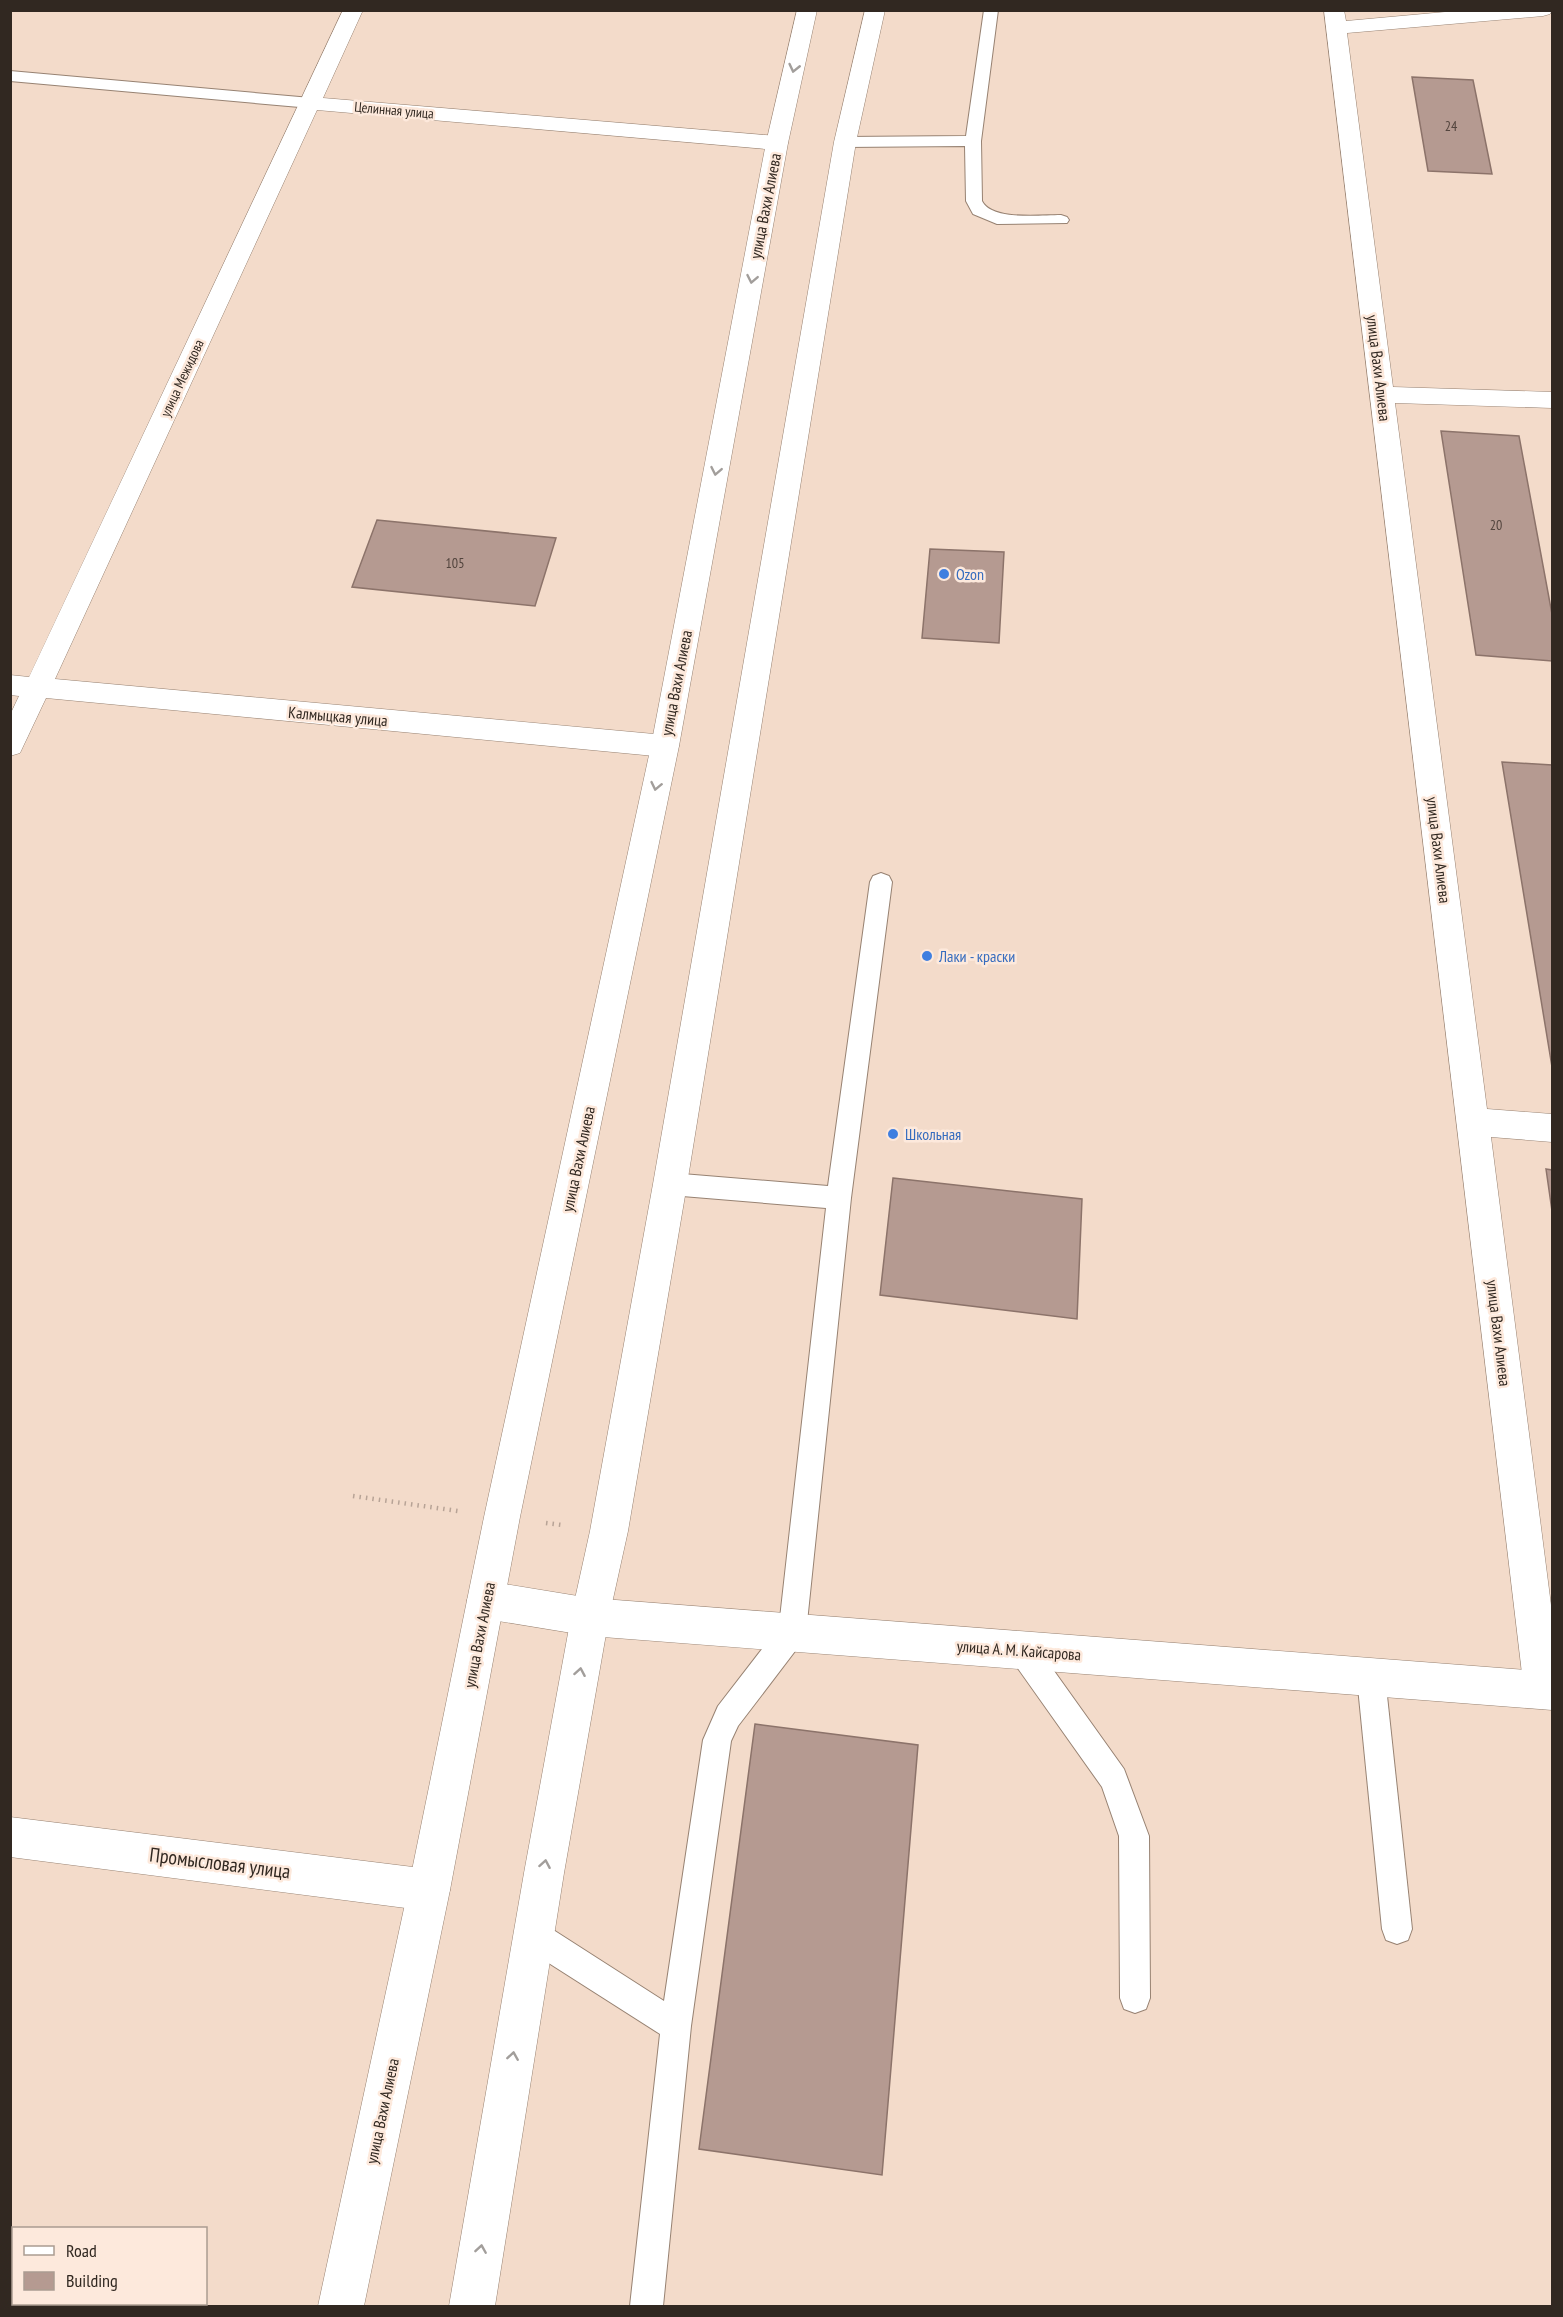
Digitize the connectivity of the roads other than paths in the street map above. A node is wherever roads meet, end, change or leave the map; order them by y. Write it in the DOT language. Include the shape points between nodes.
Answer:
graph roads {
  1 [pos="352,10"];
  2 [pos="807,10"];
  3 [pos="874,10"];
  4 [pos="991,10"];
  5 [pos="1543,10"];
  6 [pos="1486,13"];
  7 [pos="1336,19"];
  8 [pos="10,76"];
  9 [pos="311,103"];
  10 [pos="973,141"];
  11 [pos="845,142"];
  12 [pos="777,143"];
  13 [pos="1062,220"];
  14 [pos="1382,395"];
  15 [pos="1551,405"];
  16 [pos="24,686"];
  17 [pos="10,746"];
  18 [pos="665,746"];
  19 [pos="881,882"];
  20 [pos="1473,1122"];
  21 [pos="1552,1128"];
  22 [pos="670,1184"];
  23 [pos="839,1198"];
  24 [pos="486,1600"];
  25 [pos="590,1617"];
  26 [pos="792,1632"];
  27 [pos="1022,1650"];
  28 [pos="1371,1677"];
  29 [pos="1548,1691"];
  30 [pos="10,1837"];
  31 [pos="429,1890"];
  32 [pos="1397,1929"];
  33 [pos="533,1935"];
  34 [pos="1135,1998"];
  35 [pos="676,2026"];
  36 [pos="341,2307"];
  37 [pos="472,2307"];
  38 [pos="646,2307"];
  1 -- 9 [label="street, улица Межидова"];
  2 -- 12 [label="street, улица Вахи Алиева, one-way"];
  3 -- 11 [label="street"];
  4 -- 10 [label="lane"];
  5 -- 6 [label="street"];
  6 -- 7 [label="street"];
  7 -- 14 [label="street, улица Вахи Алиева"];
  8 -- 9 [label="lane, Целинная улица"];
  9 -- 12 [label="street, Целинная улица"];
  9 -- 16 [label="street, улица Межидова"];
  10 -- 11 [label="lane"];
  10 -- 13 [label="lane" via="974,201 979,211 997,219"];
  11 -- 22 [label="street"];
  12 -- 18 [label="street, улица Вахи Алиева, one-way"];
  14 -- 15 [label="street"];
  14 -- 20 [label="street, улица Вахи Алиева"];
  16 -- 17 [label="street, улица Межидова"];
  16 -- 18 [label="street, Калмыцкая улица"];
  18 -- 24 [label="street, улица Вахи Алиева, one-way"];
  19 -- 23 [label="lane"];
  20 -- 21 [label="street"];
  20 -- 29 [label="street, улица Вахи Алиева"];
  22 -- 23 [label="lane"];
  22 -- 25 [label="street" via="609,1532"];
  23 -- 26 [label="lane"];
  24 -- 25 [label="street, улица А. М. Кайсарова"];
  24 -- 31 [label="street, улица Вахи Алиева"];
  25 -- 26 [label="street, улица А. М. Кайсарова"];
  33 -- 25 [label="street, one-way"];
  26 -- 27 [label="street, улица А. М. Кайсарова"];
  26 -- 35 [label="lane" via="728,1716 717,1740"];
  27 -- 28 [label="street, улица А. М. Кайсарова"];
  27 -- 34 [label="lane" via="1114,1779 1134,1836"];
  28 -- 29 [label="street, улица А. М. Кайсарова"];
  28 -- 32 [label="lane"];
  30 -- 31 [label="street, Промысловая улица"];
  31 -- 36 [label="street, улица Вахи Алиева"];
  33 -- 35 [label="lane"];
  37 -- 33 [label="street, one-way"];
  35 -- 38 [label="lane"];
}
